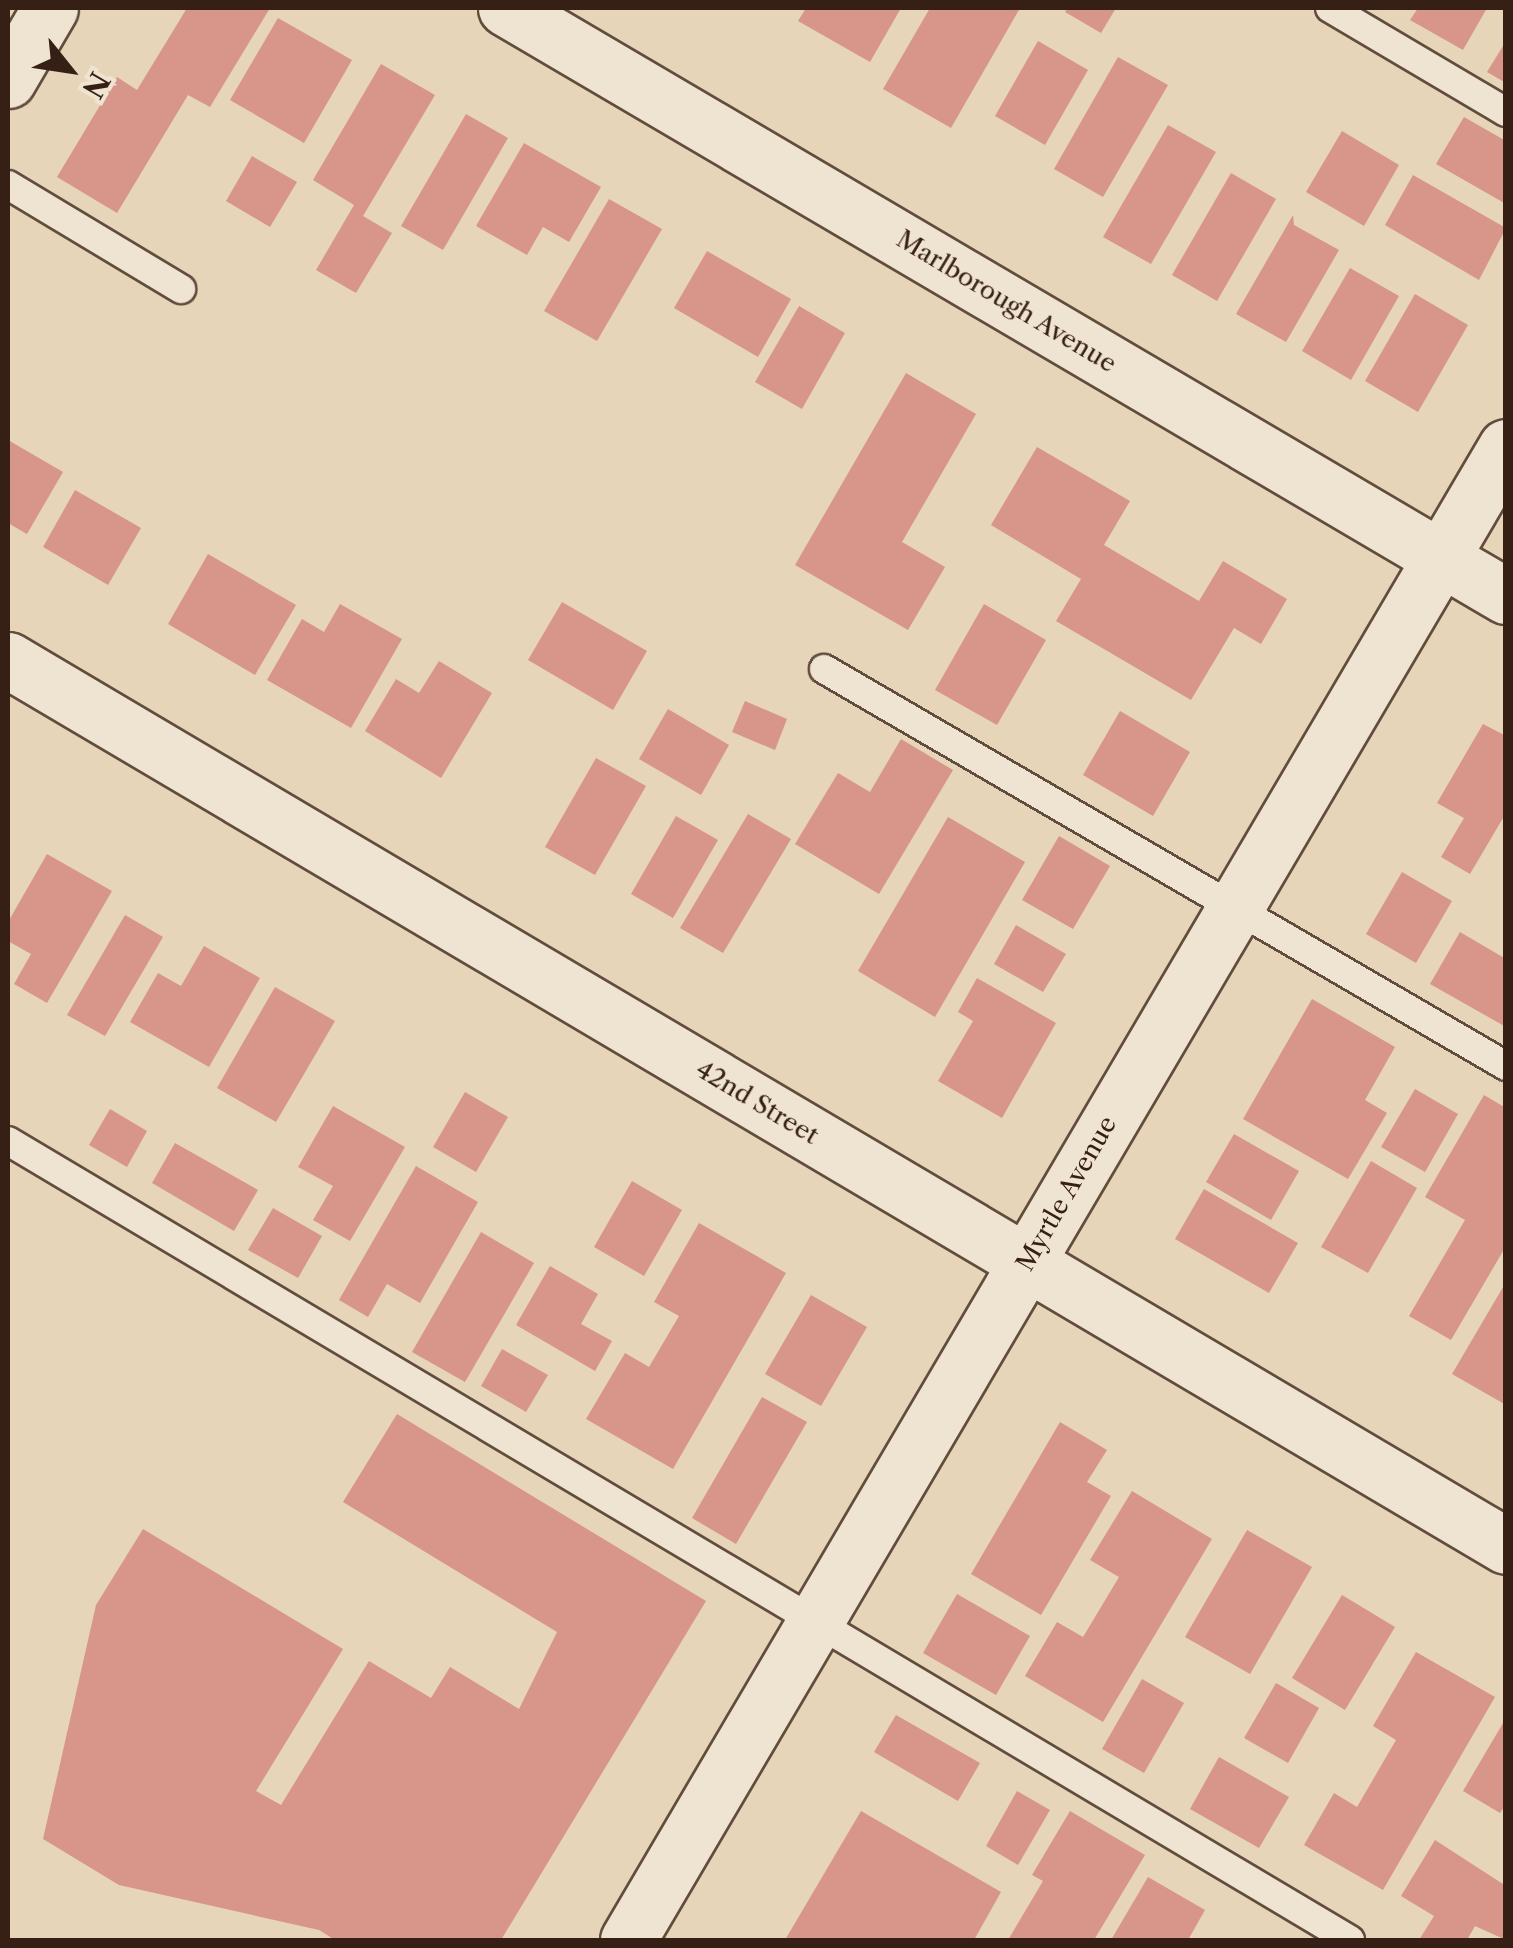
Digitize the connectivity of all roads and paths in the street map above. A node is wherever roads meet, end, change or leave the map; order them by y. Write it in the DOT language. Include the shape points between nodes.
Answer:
graph roads {
  1 [pos="50,8"];
  2 [pos="506,8"];
  3 [pos="1330,8"];
  4 [pos="8,80"];
  5 [pos="1506,112"];
  6 [pos="8,185"];
  7 [pos="181,289"];
  8 [pos="1506,447"];
  9 [pos="1440,558"];
  10 [pos="1506,596"];
  11 [pos="8,660"];
  12 [pos="824,668"];
  13 [pos="1236,906"];
  14 [pos="1506,1066"];
  15 [pos="8,1141"];
  16 [pos="1026,1263"];
  17 [pos="1506,1546"];
  18 [pos="813,1626"];
  19 [pos="628,1940"];
  20 [pos="1350,1940"];
  1 -- 4 [label="street"];
  2 -- 9 [label="street, Marlborough Avenue"];
  3 -- 5 [label="lane"];
  6 -- 7 [label="lane"];
  8 -- 9 [label="street, Myrtle Avenue"];
  9 -- 10 [label="street, Marlborough Avenue"];
  9 -- 13 [label="street, Myrtle Avenue"];
  11 -- 16 [label="street, 42nd Street"];
  12 -- 13 [label="lane"];
  13 -- 14 [label="lane"];
  13 -- 16 [label="street, Myrtle Avenue"];
  15 -- 18 [label="lane"];
  16 -- 17 [label="street, 42nd Street"];
  16 -- 18 [label="street, Myrtle Avenue"];
  18 -- 19 [label="street, Myrtle Avenue"];
  18 -- 20 [label="lane"];
}
